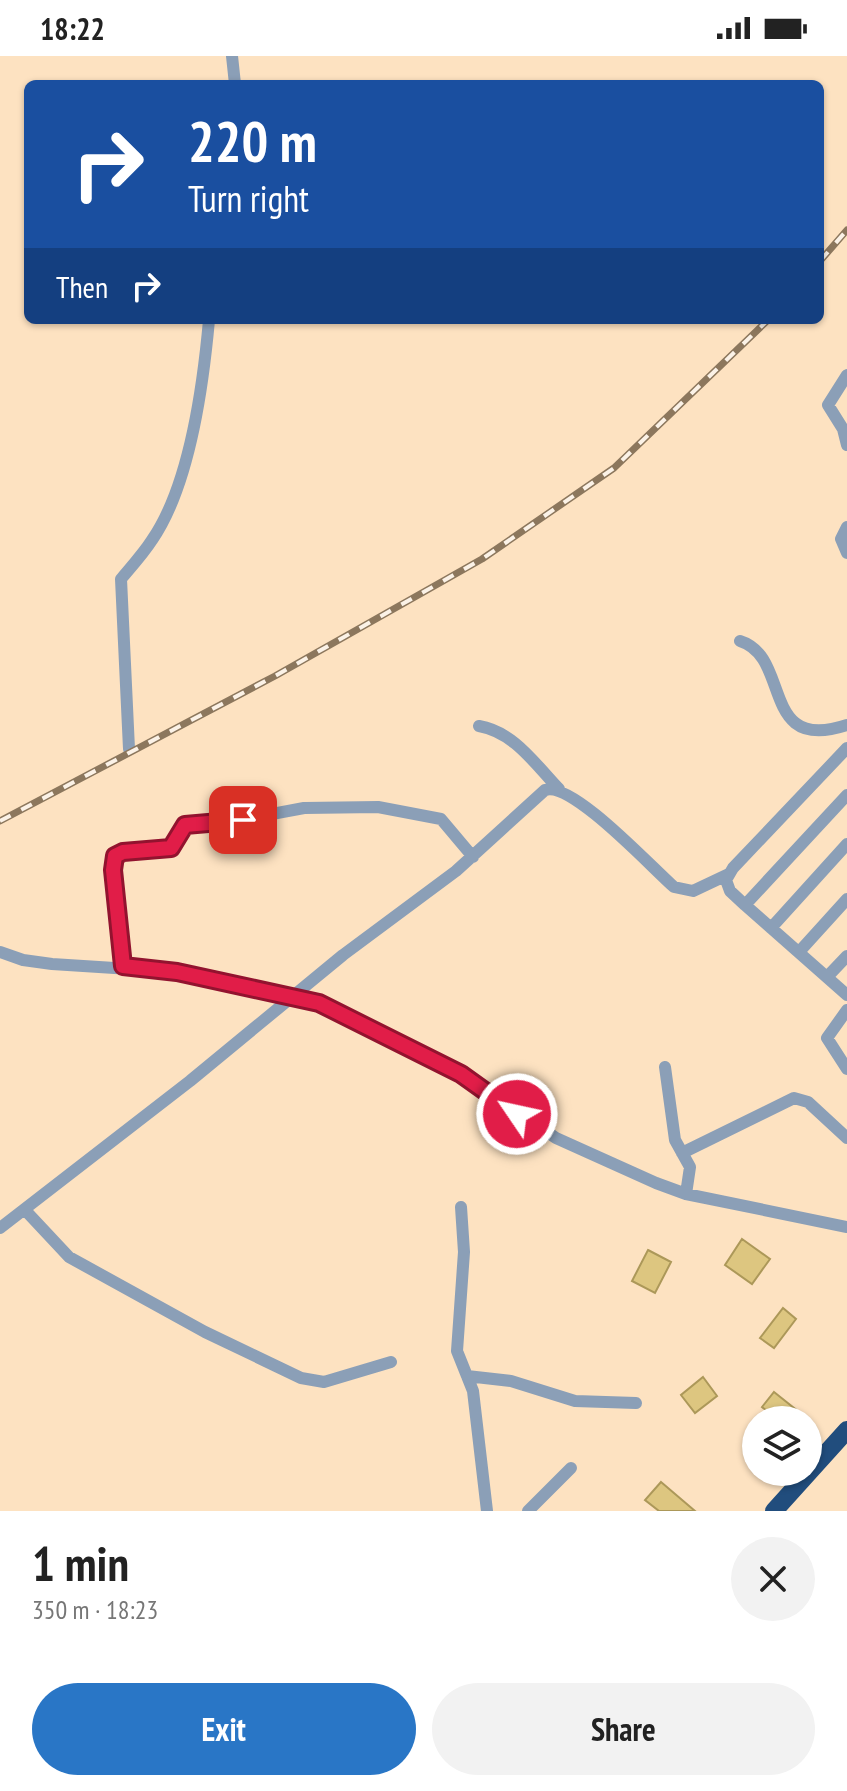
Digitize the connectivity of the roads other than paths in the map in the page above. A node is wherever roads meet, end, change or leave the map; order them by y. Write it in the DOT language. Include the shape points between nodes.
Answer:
graph roads {
  1 [pos="232,56"];
  2 [pos="235,80"];
  3 [pos="208,324"];
  4 [pos="847,375"];
  5 [pos="847,445"];
  6 [pos="847,527"];
  7 [pos="847,553"];
  8 [pos="740,641"];
  9 [pos="847,725"];
  10 [pos="479,726"];
  11 [pos="847,748"];
  12 [pos="129,749"];
  13 [pos="559,789"];
  14 [pos="847,795"];
  15 [pos="847,844"];
  16 [pos="473,857"];
  17 [pos="729,874"];
  18 [pos="847,899"];
  19 [pos="745,905"];
  20 [pos="771,928"];
  21 [pos="0,952"];
  22 [pos="799,952"];
  23 [pos="847,956"];
  24 [pos="123,966"];
  25 [pos="827,977"];
  26 [pos="847,995"];
  27 [pos="295,996"];
  28 [pos="847,1010"];
  29 [pos="665,1067"];
  30 [pos="847,1069"];
  31 [pos="847,1138"];
  32 [pos="682,1153"];
  33 [pos="686,1194"];
  34 [pos="461,1207"];
  35 [pos="25,1210"];
  36 [pos="847,1227"];
  37 [pos="0,1228"];
  38 [pos="391,1362"];
  39 [pos="467,1376"];
  40 [pos="636,1403"];
  41 [pos="847,1430"];
  42 [pos="571,1468"];
  43 [pos="487,1511"];
  44 [pos="528,1511"];
  45 [pos="774,1511"];
  1 -- 2 [label="street"];
  3 -- 12 [label="street" via="179,485 153,538 121,579"];
  4 -- 5 [label="street" via="828,405"];
  6 -- 7 [label="street" via="841,539"];
  8 -- 9 [label="street" via="759,652 795,722 819,731"];
  10 -- 13 [label="street" via="498,729 512,740"];
  11 -- 17 [label="street"];
  13 -- 16 [label="street" via="539,794"];
  13 -- 17 [label="street" via="586,806 674,887 693,891"];
  14 -- 19 [label="street"];
  15 -- 20 [label="street"];
  16 -- 24 [label="street" via="441,819 378,807 304,808 185,825 171,848 115,856"];
  16 -- 27 [label="street"];
  17 -- 19 [label="street" via="727,886"];
  18 -- 22 [label="street"];
  19 -- 20 [label="street"];
  20 -- 22 [label="street"];
  21 -- 24 [label="street" via="52,964"];
  22 -- 25 [label="street"];
  23 -- 25 [label="street"];
  24 -- 27 [label="street"];
  25 -- 26 [label="street"];
  27 -- 33 [label="street" via="461,1074 573,1147"];
  27 -- 35 [label="street"];
  28 -- 30 [label="street" via="827,1038"];
  29 -- 32 [label="street" via="673,1129"];
  31 -- 32 [label="street" via="808,1102 794,1098"];
  32 -- 33 [label="street" via="690,1167"];
  33 -- 36 [label="street"];
  34 -- 39 [label="street" via="464,1252 457,1351"];
  35 -- 37 [label="street"];
  35 -- 38 [label="street" via="69,1257 301,1378 324,1382"];
  39 -- 40 [label="street" via="511,1381 575,1401"];
  39 -- 43 [label="street"];
  41 -- 45 [label="highway"];
  42 -- 44 [label="street"];
}
